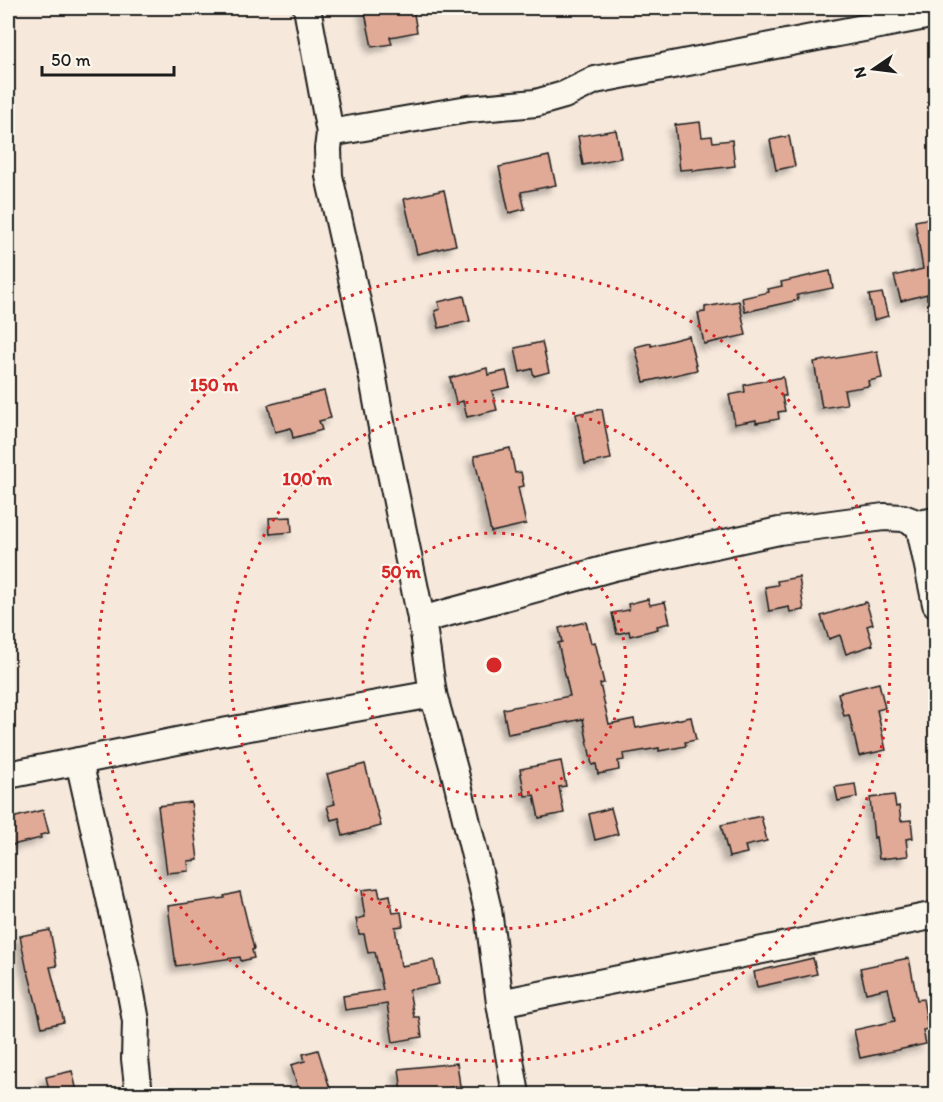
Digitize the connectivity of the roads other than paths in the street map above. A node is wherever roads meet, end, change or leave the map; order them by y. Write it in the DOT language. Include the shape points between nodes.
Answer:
graph roads {
  1 [pos="307,8"];
  2 [pos="935,19"];
  3 [pos="330,133"];
  4 [pos="927,522"];
  5 [pos="936,603"];
  6 [pos="421,620"];
  7 [pos="433,694"];
  8 [pos="79,761"];
  9 [pos="8,775"];
  10 [pos="936,915"];
  11 [pos="500,1003"];
  12 [pos="139,1095"];
  13 [pos="516,1095"];
  1 -- 3 [label="street"];
  2 -- 3 [label="street" via="595,80 536,103 468,109"];
  3 -- 6 [label="street" via="329,176"];
  4 -- 5 [label="street"];
  4 -- 6 [label="street" via="884,517 779,531 614,567"];
  6 -- 7 [label="street"];
  7 -- 8 [label="street"];
  7 -- 11 [label="street" via="488,910"];
  8 -- 9 [label="street"];
  8 -- 12 [label="street" via="129,982 136,1021"];
  10 -- 11 [label="street"];
  11 -- 13 [label="street"];
}
